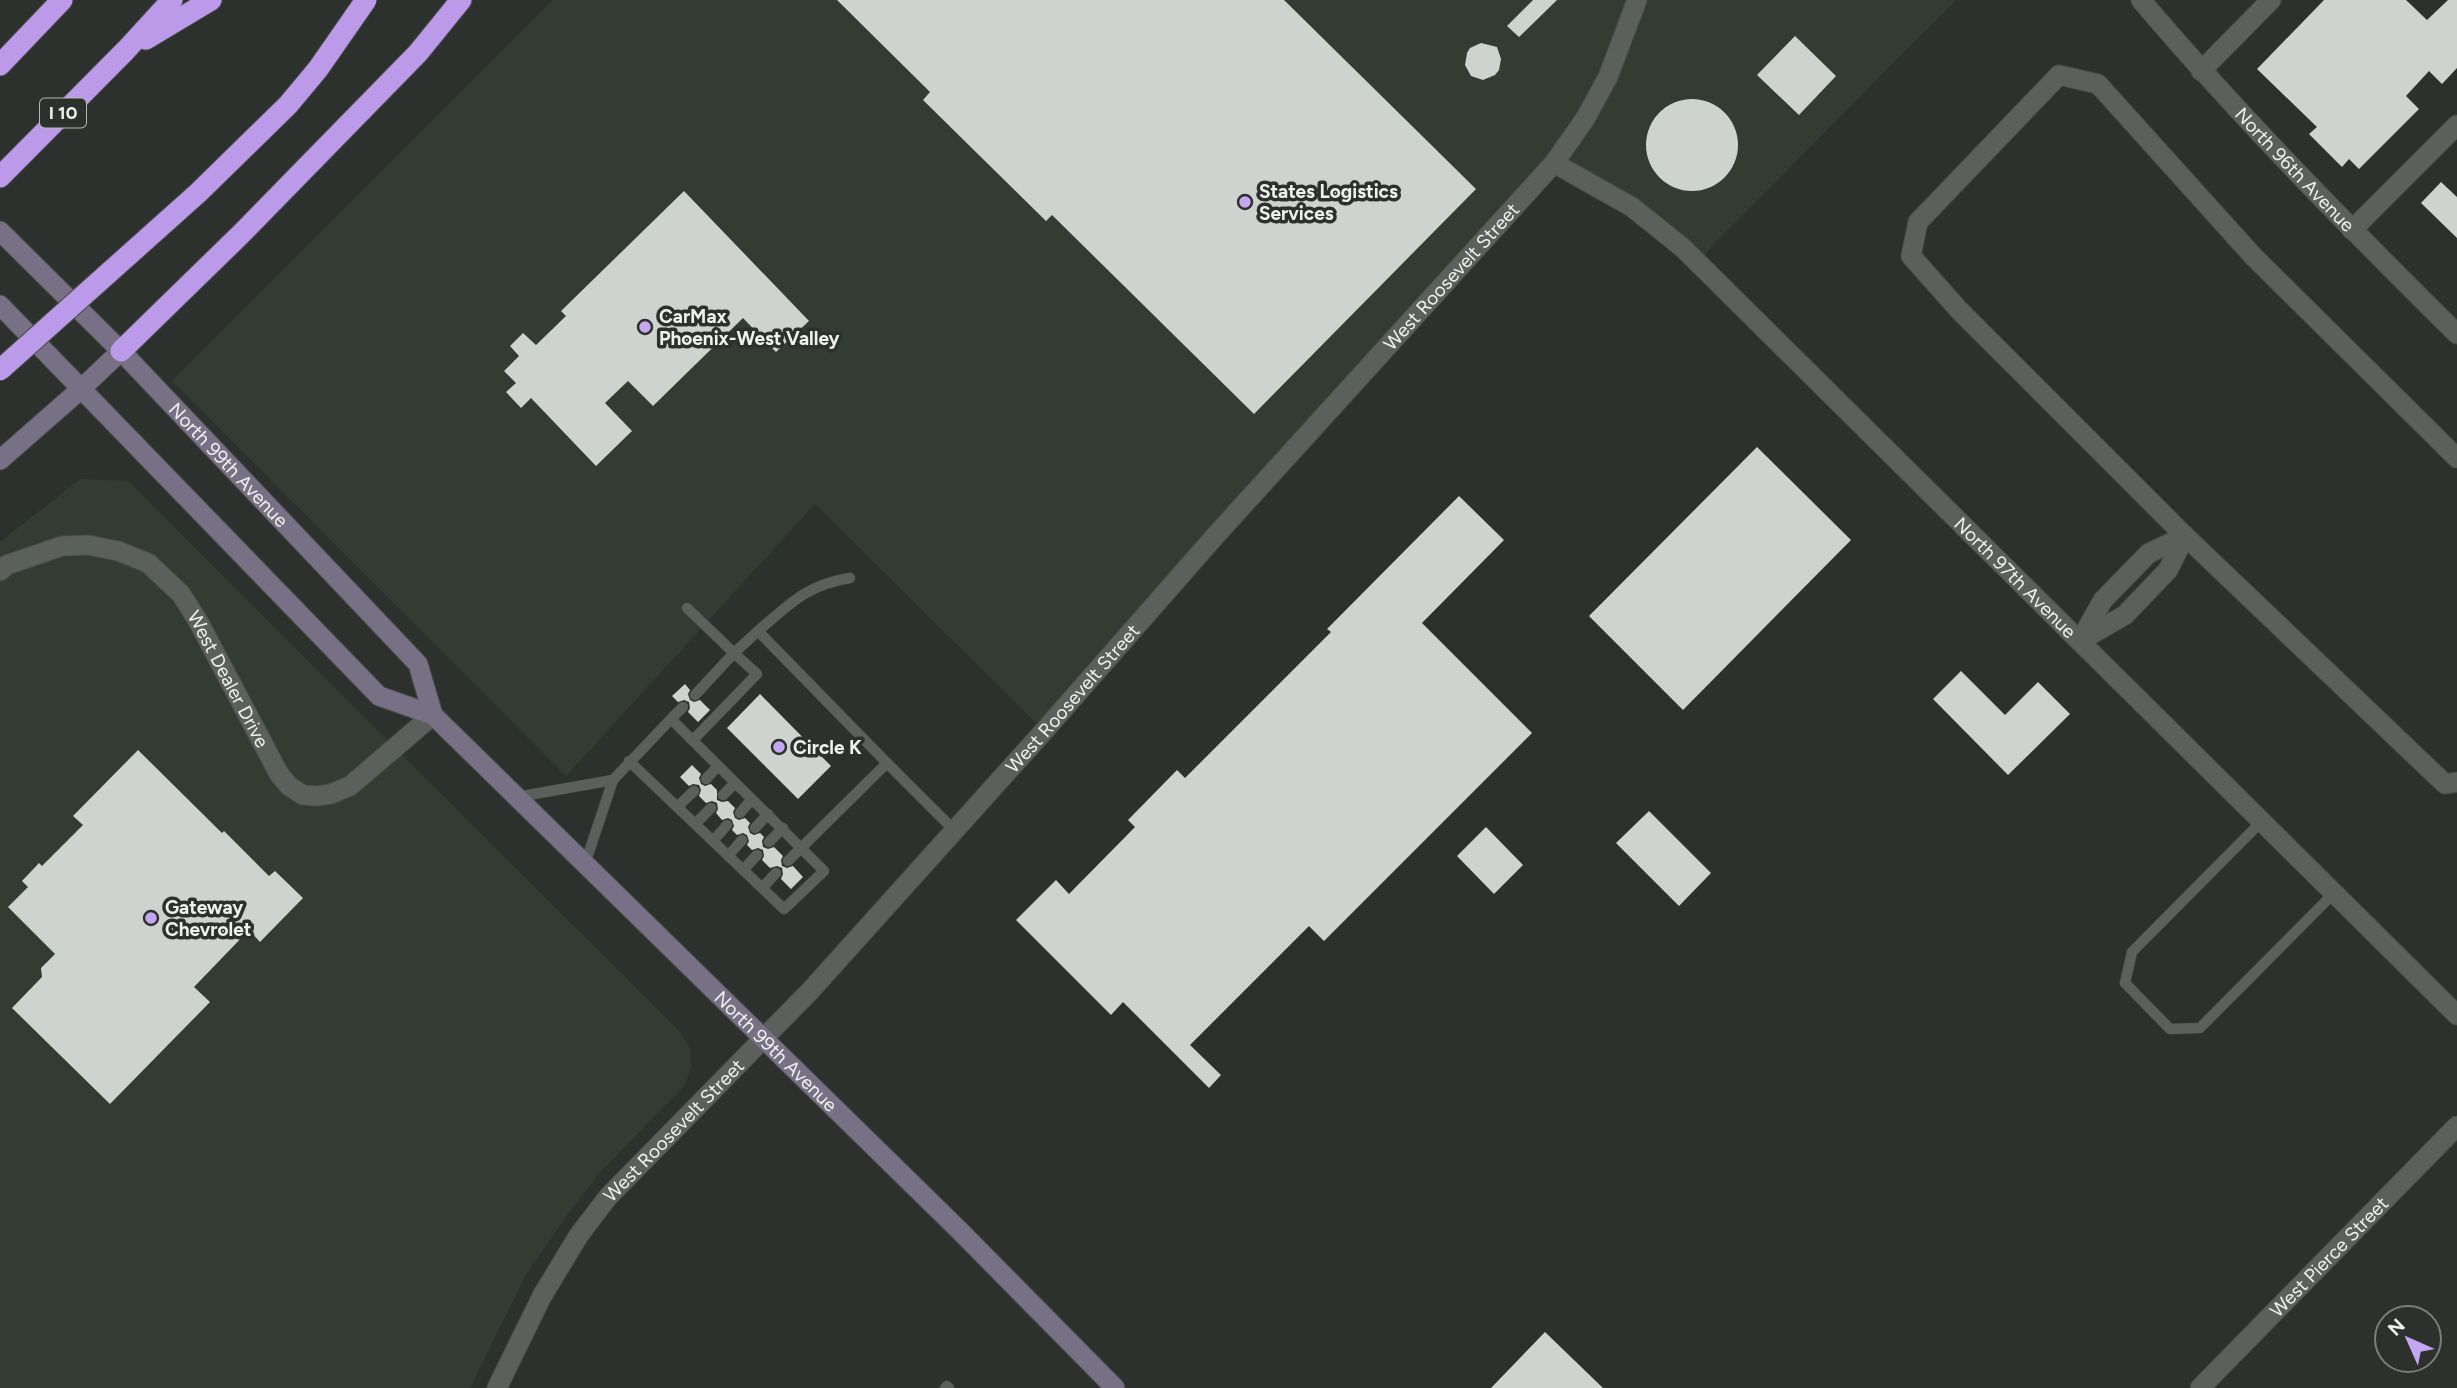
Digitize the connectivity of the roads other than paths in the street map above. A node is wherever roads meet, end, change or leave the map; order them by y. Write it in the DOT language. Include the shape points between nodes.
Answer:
graph roads {
  1 [pos="62,0"];
  2 [pos="172,0"];
  3 [pos="211,0"];
  4 [pos="366,0"];
  5 [pos="461,0"];
  6 [pos="1637,0"];
  7 [pos="2141,0"];
  8 [pos="2271,0"];
  9 [pos="126,50"];
  10 [pos="0,65"];
  11 [pos="2201,71"];
  12 [pos="2454,133"];
  13 [pos="1554,163"];
  14 [pos="0,176"];
  15 [pos="2352,230"];
  16 [pos="0,231"];
  17 [pos="0,305"];
  18 [pos="2457,334"];
  19 [pos="121,351"];
  20 [pos="0,370"];
  21 [pos="81,389"];
  22 [pos="2457,458"];
  23 [pos="0,460"];
  24 [pos="2185,536"];
  25 [pos="0,571"];
  26 [pos="850,578"];
  27 [pos="687,608"];
  28 [pos="758,631"];
  29 [pos="2080,641"];
  30 [pos="734,653"];
  31 [pos="695,695"];
  32 [pos="682,707"];
  33 [pos="433,715"];
  34 [pos="671,719"];
  35 [pos="693,740"];
  36 [pos="629,761"];
  37 [pos="887,763"];
  38 [pos="718,766"];
  39 [pos="706,779"];
  40 [pos="612,780"];
  41 [pos="2457,782"];
  42 [pos="735,783"];
  43 [pos="694,791"];
  44 [pos="723,795"];
  45 [pos="517,797"];
  46 [pos="752,799"];
  47 [pos="677,807"];
  48 [pos="711,808"];
  49 [pos="740,813"];
  50 [pos="768,814"];
  51 [pos="2262,821"];
  52 [pos="695,824"];
  53 [pos="727,825"];
  54 [pos="755,828"];
  55 [pos="783,828"];
  56 [pos="955,831"];
  57 [pos="742,840"];
  58 [pos="713,841"];
  59 [pos="769,842"];
  60 [pos="802,848"];
  61 [pos="757,855"];
  62 [pos="728,856"];
  63 [pos="788,861"];
  64 [pos="584,864"];
  65 [pos="743,870"];
  66 [pos="776,873"];
  67 [pos="762,888"];
  68 [pos="2334,893"];
  69 [pos="2457,1015"];
  70 [pos="763,1038"];
  71 [pos="2457,1126"];
  72 [pos="497,1388"];
  73 [pos="1115,1388"];
  74 [pos="2200,1388"];
  1 -- 10 [label="highway"];
  2 -- 9 [label="highway, I 10"];
  3 -- 9 [label="highway"];
  4 -- 20 [label="highway, bridge" via="288,105"];
  5 -- 19 [label="highway" via="418,53"];
  6 -- 13 [label="street, West Roosevelt Street" via="1608,77"];
  7 -- 11 [label="street, North 96th Avenue"];
  8 -- 11 [label="street"];
  9 -- 14 [label="highway, I 10"];
  11 -- 15 [label="street, North 96th Avenue"];
  12 -- 15 [label="street"];
  13 -- 29 [label="street, North 97th Avenue" via="1632,207 1683,248"];
  13 -- 56 [label="street, West Roosevelt Street"];
  15 -- 18 [label="street, North 96th Avenue"];
  16 -- 19 [label="main road, North 99th Avenue"];
  17 -- 21 [label="main road, North 99th Avenue"];
  19 -- 21 [label="main road"];
  19 -- 33 [label="main road, North 99th Avenue" via="418,664"];
  21 -- 23 [label="main road"];
  21 -- 33 [label="main road, North 99th Avenue" via="379,696"];
  22 -- 24 [label="street" via="2253,256 2098,84 2059,75 1918,222 1910,256"];
  24 -- 29 [label="street" via="2149,553 2103,600"];
  24 -- 41 [label="street" via="2445,784"];
  25 -- 33 [label="street, West Dealer Drive" via="62,546 98,547 148,563 181,594 279,774 303,795 331,794 350,786"];
  26 -- 28 [label="lane" via="826,582 802,594"];
  27 -- 30 [label="lane"];
  28 -- 30 [label="lane"];
  28 -- 37 [label="lane"];
  29 -- 51 [label="street, North 97th Avenue"];
  30 -- 31 [label="lane"];
  30 -- 35 [label="lane" via="757,674"];
  32 -- 34 [label="lane"];
  33 -- 45 [label="main road, North 99th Avenue"];
  34 -- 35 [label="lane"];
  34 -- 36 [label="lane"];
  35 -- 38 [label="lane"];
  36 -- 40 [label="lane"];
  36 -- 47 [label="lane"];
  37 -- 56 [label="lane"];
  37 -- 60 [label="lane"];
  38 -- 39 [label="lane"];
  38 -- 42 [label="lane"];
  40 -- 45 [label="lane"];
  40 -- 64 [label="lane"];
  42 -- 44 [label="lane"];
  42 -- 46 [label="lane"];
  43 -- 47 [label="lane"];
  45 -- 64 [label="main road, North 99th Avenue"];
  46 -- 49 [label="lane"];
  46 -- 50 [label="lane"];
  47 -- 52 [label="lane"];
  48 -- 52 [label="lane"];
  50 -- 54 [label="lane"];
  50 -- 55 [label="lane"];
  51 -- 68 [label="street, North 97th Avenue"];
  51 -- 68 [label="lane" via="2132,952 2125,983 2169,1029 2200,1028"];
  52 -- 58 [label="lane"];
  53 -- 58 [label="lane"];
  55 -- 59 [label="lane"];
  55 -- 60 [label="lane"];
  56 -- 70 [label="street, West Roosevelt Street"];
  57 -- 62 [label="lane"];
  58 -- 62 [label="lane"];
  60 -- 63 [label="lane"];
  60 -- 67 [label="lane" via="824,871 784,909"];
  61 -- 65 [label="lane"];
  62 -- 65 [label="lane"];
  64 -- 70 [label="main road, North 99th Avenue"];
  65 -- 67 [label="lane"];
  66 -- 67 [label="lane"];
  68 -- 69 [label="street, North 97th Avenue"];
  70 -- 72 [label="street, West Roosevelt Street" via="608,1197 542,1296"];
  70 -- 73 [label="main road, North 99th Avenue"];
  71 -- 74 [label="street, West Pierce Street"];
}
